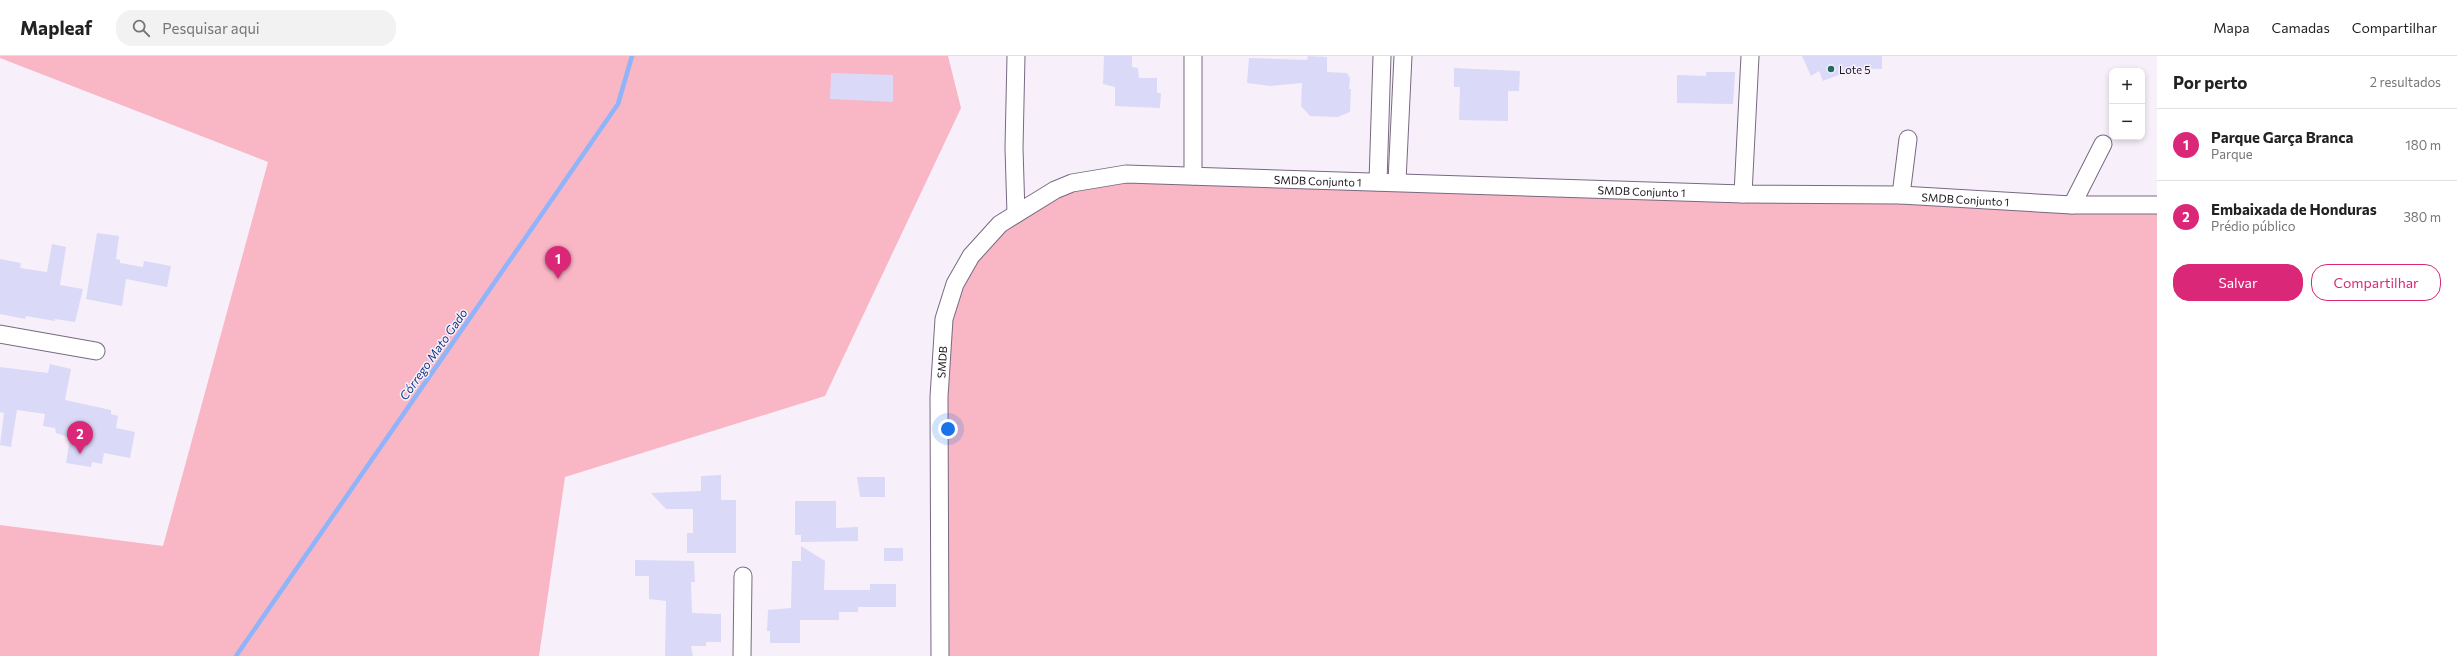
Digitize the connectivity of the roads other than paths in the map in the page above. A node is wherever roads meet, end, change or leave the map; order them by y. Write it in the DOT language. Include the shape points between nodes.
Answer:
graph roads {
  1 [pos="1016,56"];
  2 [pos="1193,56"];
  3 [pos="1382,56"];
  4 [pos="1402,56"];
  5 [pos="1750,56"];
  6 [pos="1908,139"];
  7 [pos="2103,144"];
  8 [pos="1126,174"];
  9 [pos="1194,176"];
  10 [pos="1398,181"];
  11 [pos="1378,182"];
  12 [pos="1743,194"];
  13 [pos="1901,195"];
  14 [pos="2072,205"];
  15 [pos="2157,206"];
  16 [pos="1016,214"];
  17 [pos="0,334"];
  18 [pos="96,351"];
  19 [pos="743,576"];
  20 [pos="742,656"];
  21 [pos="940,656"];
  1 -- 16 [label="street"];
  2 -- 9 [label="street"];
  3 -- 11 [label="street"];
  4 -- 10 [label="street"];
  5 -- 12 [label="street"];
  6 -- 13 [label="street"];
  7 -- 14 [label="street"];
  8 -- 9 [label="street, SMDB Conjunto 1"];
  8 -- 16 [label="street, SMDB" via="1072,183 1055,190"];
  9 -- 11 [label="street, SMDB Conjunto 1"];
  10 -- 11 [label="street, SMDB Conjunto 1"];
  10 -- 12 [label="street, SMDB Conjunto 1"];
  12 -- 13 [label="street, SMDB Conjunto 1"];
  13 -- 14 [label="street, SMDB Conjunto 1"];
  14 -- 15 [label="street, SMDB Conjunto 1"];
  16 -- 21 [label="street, SMDB" via="1000,224 971,256 955,284 944,319 939,397"];
  17 -- 18 [label="street"];
  19 -- 20 [label="street"];
}
